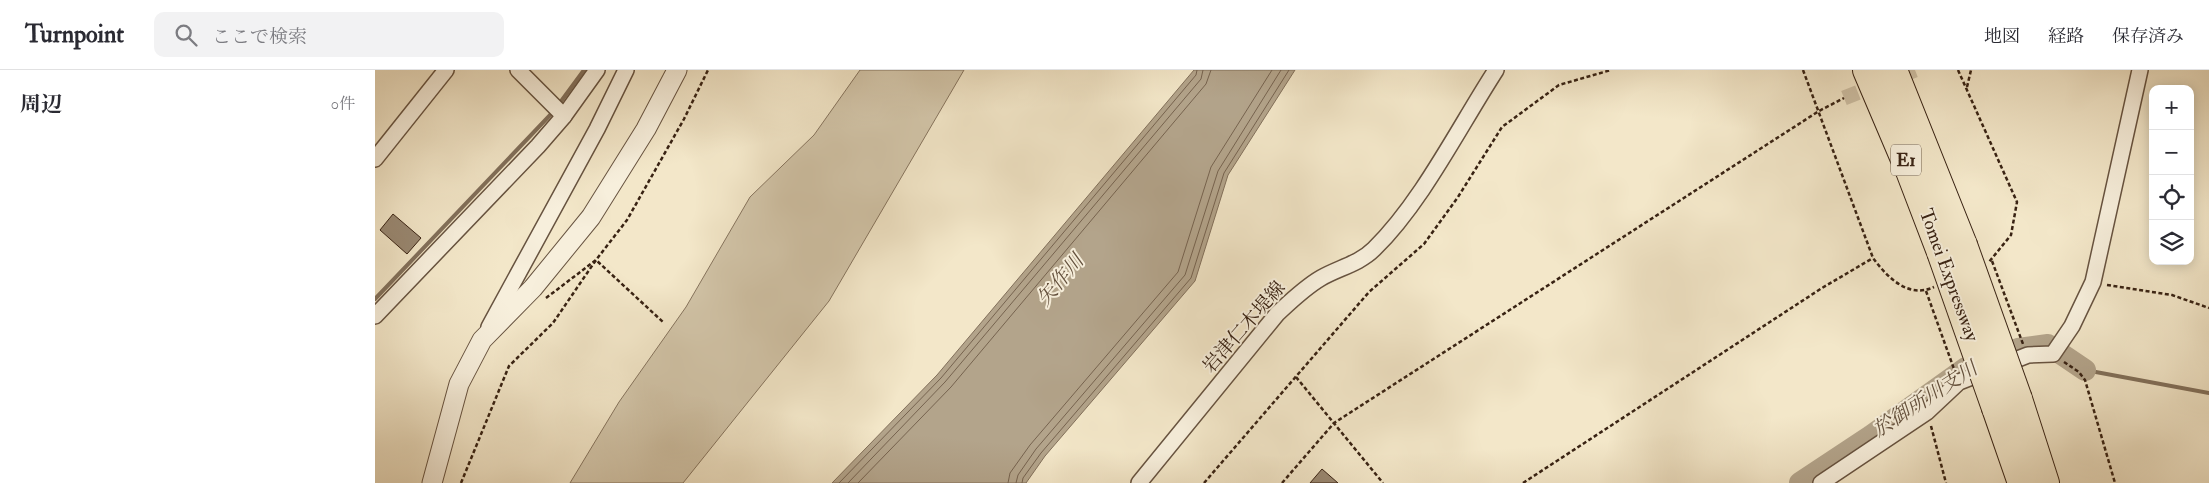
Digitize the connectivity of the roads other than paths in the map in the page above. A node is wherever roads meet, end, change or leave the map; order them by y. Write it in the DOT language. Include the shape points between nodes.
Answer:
graph roads {
  1 [pos="446,70"];
  2 [pos="518,70"];
  3 [pos="597,70"];
  4 [pos="625,70"];
  5 [pos="677,70"];
  6 [pos="1496,70"];
  7 [pos="1867,70"];
  8 [pos="1893,70"];
  9 [pos="2140,70"];
  10 [pos="564,116"];
  11 [pos="375,158"];
  12 [pos="1952,249"];
  13 [pos="375,316"];
  14 [pos="482,340"];
  15 [pos="2007,403"];
  16 [pos="432,483"];
  17 [pos="1139,483"];
  18 [pos="1821,483"];
  19 [pos="2022,483"];
  20 [pos="2045,483"];
  1 -- 11 [label="street"];
  2 -- 10 [label="street"];
  3 -- 10 [label="street"];
  4 -- 14 [label="street" via="597,129"];
  5 -- 14 [label="street" via="646,129 591,217 533,288"];
  6 -- 17 [label="street, 岩津仁木堤線" via="1403,218 1373,251 1303,290 1277,314"];
  7 -- 12 [label="highway, Tomei Expressway / E1" via="1910,171"];
  8 -- 12 [label="highway, Tomei Expressway / E1"];
  9 -- 18 [label="street" via="2093,282 2072,326 2053,354 2028,355 1959,382 1927,412"];
  10 -- 13 [label="street"];
  12 -- 15 [label="highway, Tomei Expressway / E1, bridge"];
  14 -- 16 [label="street" via="459,384"];
  15 -- 19 [label="highway, Tomei Expressway / E1"];
  15 -- 20 [label="highway, Tomei Expressway / E1"];
}
